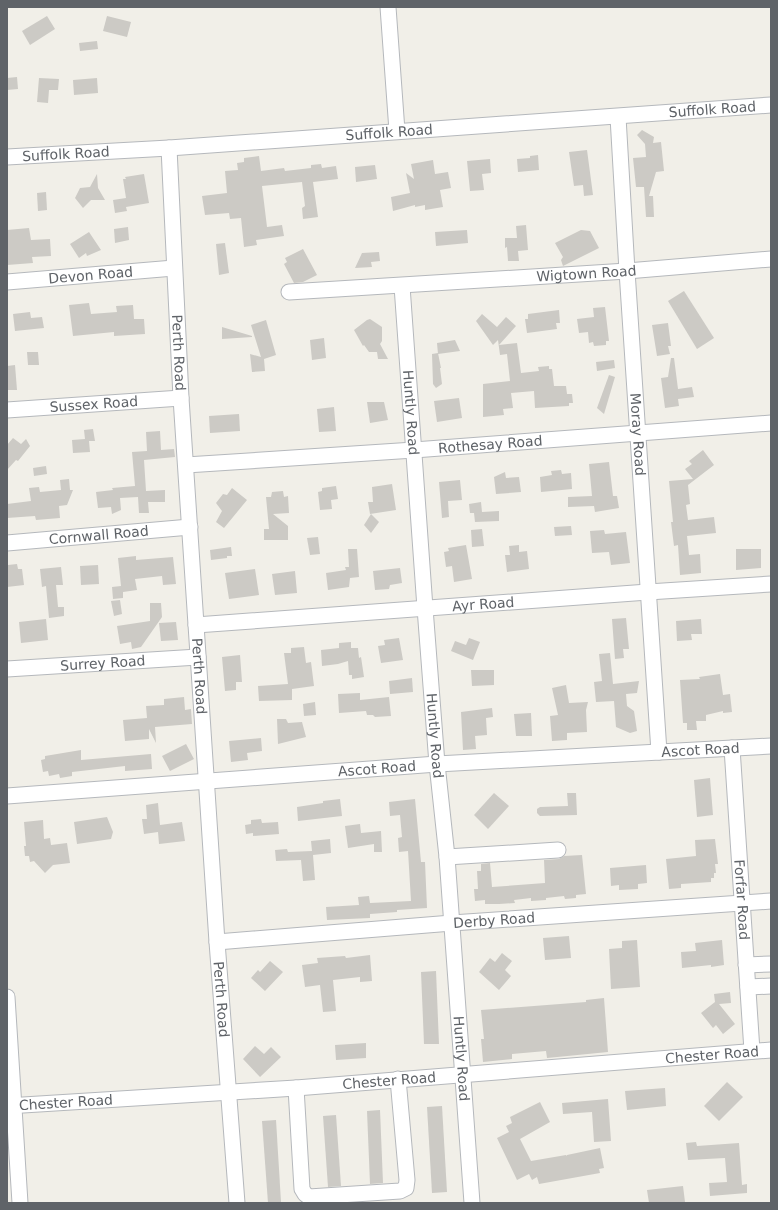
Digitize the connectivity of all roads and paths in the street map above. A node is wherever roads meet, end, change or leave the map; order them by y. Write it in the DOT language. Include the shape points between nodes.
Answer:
graph roads {
  1 [pos="388,7"];
  2 [pos="771,105"];
  3 [pos="618,117"];
  4 [pos="397,131"];
  5 [pos="169,148"];
  6 [pos="7,157"];
  7 [pos="771,259"];
  8 [pos="174,268"];
  9 [pos="627,271"];
  10 [pos="7,282"];
  11 [pos="402,286"];
  12 [pos="289,292"];
  13 [pos="181,398"];
  14 [pos="7,410"];
  15 [pos="771,424"];
  16 [pos="638,433"];
  17 [pos="414,450"];
  18 [pos="186,465"];
  19 [pos="190,527"];
  20 [pos="7,543"];
  21 [pos="771,584"];
  22 [pos="648,592"];
  23 [pos="425,608"];
  24 [pos="196,625"];
  25 [pos="198,657"];
  26 [pos="7,669"];
  27 [pos="771,746"];
  28 [pos="732,748"];
  29 [pos="659,752"];
  30 [pos="437,764"];
  31 [pos="206,781"];
  32 [pos="7,796"];
  33 [pos="558,850"];
  34 [pos="447,858"];
  35 [pos="771,901"];
  36 [pos="742,903"];
  37 [pos="452,923"];
  38 [pos="217,942"];
  39 [pos="771,964"];
  40 [pos="746,965"];
  41 [pos="748,986"];
  42 [pos="771,986"];
  43 [pos="7,997"];
  44 [pos="771,1050"];
  45 [pos="752,1051"];
  46 [pos="464,1075"];
  47 [pos="398,1079"];
  48 [pos="296,1088"];
  49 [pos="228,1092"];
  50 [pos="11,1106"];
  51 [pos="353,1199"];
  52 [pos="20,1203"];
  53 [pos="237,1203"];
  54 [pos="472,1203"];
  1 -- 4 [label="street"];
  2 -- 3 [label="street, Suffolk Road"];
  3 -- 4 [label="street, Suffolk Road"];
  3 -- 9 [label="street, Moray Road"];
  4 -- 5 [label="street, Suffolk Road"];
  5 -- 6 [label="street, Suffolk Road"];
  5 -- 8 [label="street, Perth Road"];
  7 -- 9 [label="street, Wigtown Road"];
  8 -- 10 [label="street, Devon Road"];
  8 -- 13 [label="street, Perth Road"];
  9 -- 11 [label="street, Wigtown Road"];
  9 -- 16 [label="street, Moray Road"];
  11 -- 12 [label="street, Wigtown Road"];
  11 -- 17 [label="street, Huntly Road"];
  13 -- 14 [label="street, Sussex Road"];
  13 -- 18 [label="street, Perth Road"];
  15 -- 16 [label="street, Rothesay Road"];
  16 -- 17 [label="street, Rothesay Road"];
  16 -- 22 [label="street, Moray Road"];
  17 -- 18 [label="street, Rothesay Road"];
  17 -- 23 [label="street, Huntly Road"];
  18 -- 19 [label="street, Perth Road"];
  19 -- 20 [label="street, Cornwall Road"];
  19 -- 24 [label="street, Perth Road"];
  21 -- 22 [label="street, Ayr Road"];
  22 -- 23 [label="street, Ayr Road"];
  22 -- 29 [label="street, Moray Road"];
  23 -- 24 [label="street, Ayr Road"];
  23 -- 30 [label="street, Huntly Road"];
  24 -- 25 [label="street, Perth Road"];
  25 -- 26 [label="street, Surrey Road"];
  25 -- 31 [label="street, Perth Road"];
  27 -- 28 [label="street, Ascot Road"];
  28 -- 29 [label="street, Ascot Road"];
  28 -- 36 [label="street, Forfar Road"];
  29 -- 30 [label="street, Ascot Road"];
  30 -- 31 [label="street, Ascot Road"];
  30 -- 34 [label="street, Huntly Road"];
  31 -- 32 [label="street, Ascot Road"];
  31 -- 38 [label="street, Perth Road"];
  33 -- 34 [label="street"];
  34 -- 37 [label="street, Huntly Road"];
  35 -- 36 [label="street, Derby Road"];
  36 -- 37 [label="street, Derby Road"];
  36 -- 40 [label="street, Forfar Road"];
  37 -- 38 [label="street, Derby Road"];
  37 -- 46 [label="street, Huntly Road"];
  38 -- 49 [label="street, Perth Road"];
  39 -- 40 [label="street"];
  40 -- 41 [label="street, Forfar Road"];
  41 -- 42 [label="street"];
  41 -- 45 [label="street, Forfar Road"];
  43 -- 50 [label="street"];
  44 -- 45 [label="street, Chester Road"];
  45 -- 46 [label="street, Chester Road"];
  46 -- 47 [label="street, Chester Road"];
  46 -- 54 [label="street, Huntly Road"];
  47 -- 48 [label="street, Chester Road"];
  47 -- 51 [label="street" via="406,1188"];
  48 -- 49 [label="street, Chester Road"];
  48 -- 51 [label="street" via="302,1189 309,1197"];
  49 -- 50 [label="street, Chester Road"];
  49 -- 53 [label="street, Perth Road"];
  50 -- 52 [label="street"];
}
